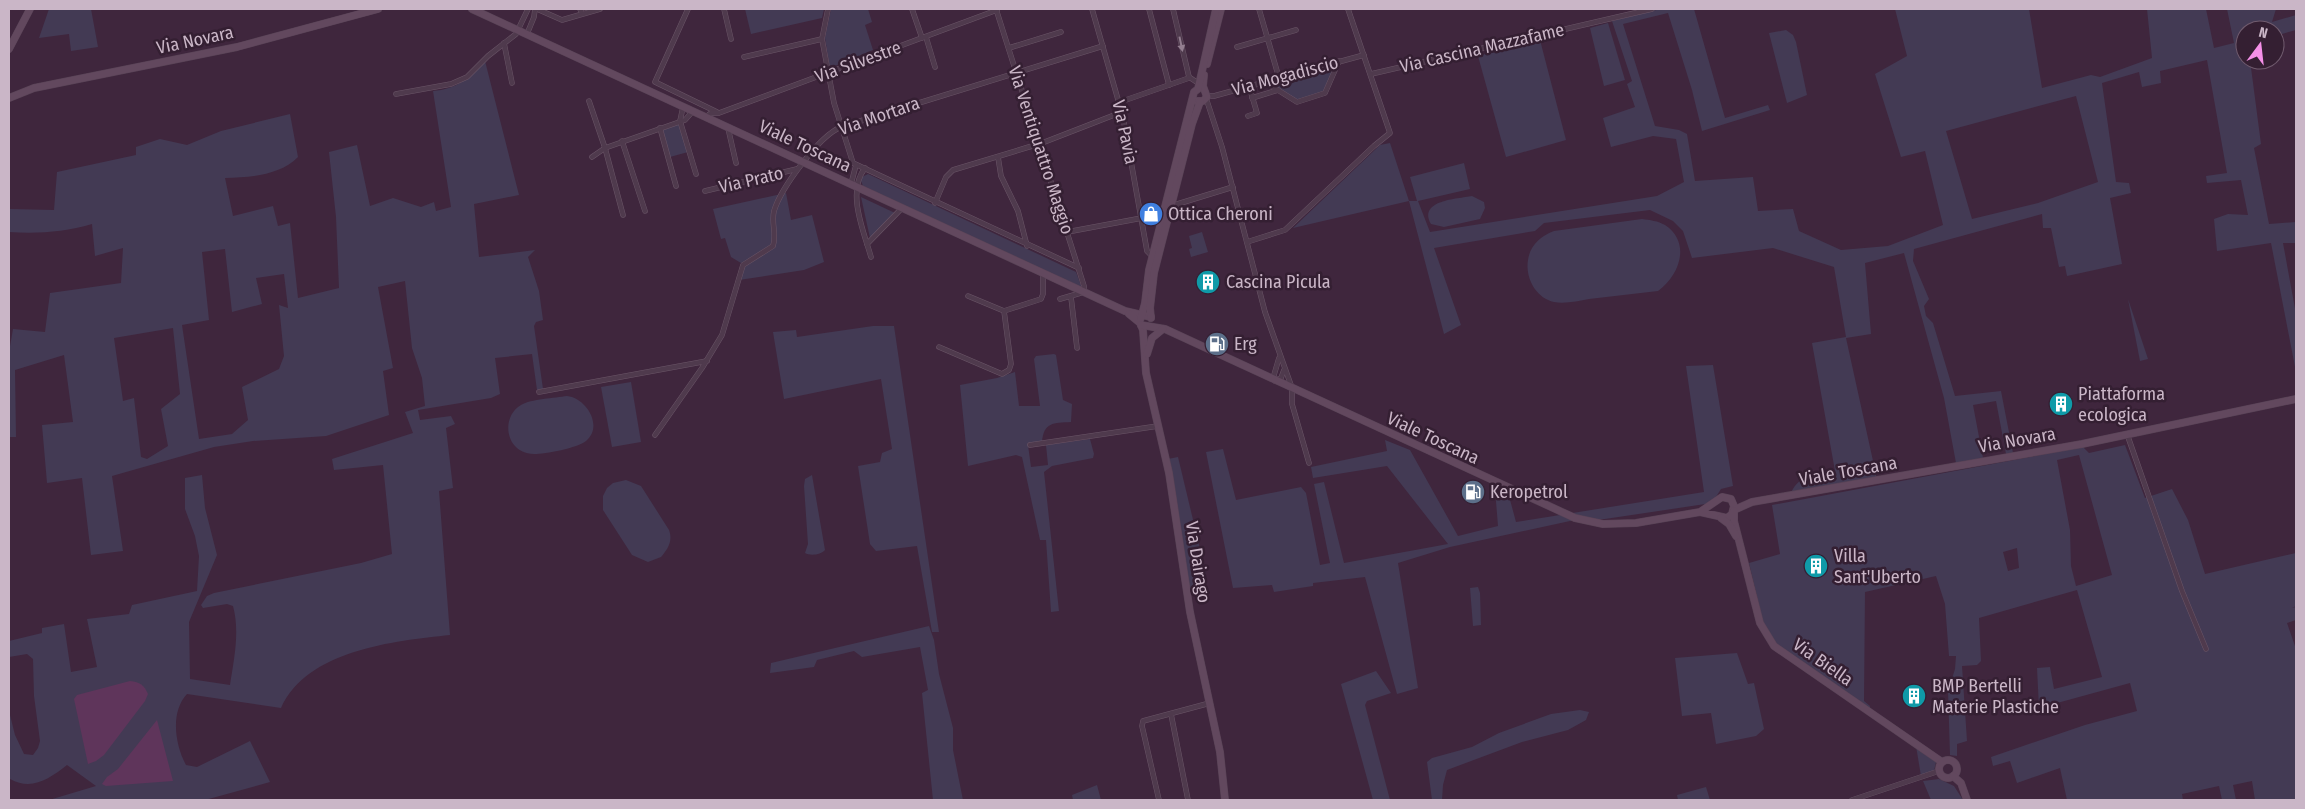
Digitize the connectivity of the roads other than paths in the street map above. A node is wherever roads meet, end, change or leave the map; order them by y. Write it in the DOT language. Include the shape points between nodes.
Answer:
graph roads {
  1 [pos="30,9"];
  2 [pos="378,9"];
  3 [pos="472,9"];
  4 [pos="528,9"];
  5 [pos="600,9"];
  6 [pos="688,9"];
  7 [pos="724,9"];
  8 [pos="828,9"];
  9 [pos="912,9"];
  10 [pos="1092,9"];
  11 [pos="1148,9"];
  12 [pos="1173,9"];
  13 [pos="1216,9"];
  14 [pos="1221,9"];
  15 [pos="1258,9"];
  16 [pos="1348,9"];
  17 [pos="1652,9"];
  18 [pos="996,10"];
  19 [pos="535,12"];
  20 [pos="550,15"];
  21 [pos="518,30"];
  22 [pos="1296,30"];
  23 [pos="1060,32"];
  24 [pos="527,34"];
  25 [pos="924,37"];
  26 [pos="1267,38"];
  27 [pos="731,39"];
  28 [pos="822,39"];
  29 [pos="504,43"];
  30 [pos="1103,46"];
  31 [pos="1236,47"];
  32 [pos="1008,48"];
  33 [pos="9,49"];
  34 [pos="1364,55"];
  35 [pos="744,57"];
  36 [pos="1339,62"];
  37 [pos="935,67"];
  38 [pos="1016,72"];
  39 [pos="829,73"];
  40 [pos="1370,74"];
  41 [pos="1189,78"];
  42 [pos="1279,78"];
  43 [pos="1265,82"];
  44 [pos="512,83"];
  45 [pos="1169,85"];
  46 [pos="1249,86"];
  47 [pos="1278,90"];
  48 [pos="13,93"];
  49 [pos="396,94"];
  50 [pos="1201,94"];
  51 [pos="9,98"];
  52 [pos="1252,98"];
  53 [pos="589,101"];
  54 [pos="1120,102"];
  55 [pos="683,107"];
  56 [pos="693,111"];
  57 [pos="1122,112"];
  58 [pos="719,113"];
  59 [pos="1248,116"];
  60 [pos="706,117"];
  61 [pos="680,120"];
  62 [pos="714,121"];
  63 [pos="728,127"];
  64 [pos="841,127"];
  65 [pos="660,128"];
  66 [pos="622,141"];
  67 [pos="1040,144"];
  68 [pos="605,148"];
  69 [pos="592,157"];
  70 [pos="998,157"];
  71 [pos="804,162"];
  72 [pos="736,163"];
  73 [pos="856,165"];
  74 [pos="865,168"];
  75 [pos="797,170"];
  76 [pos="696,174"];
  77 [pos="676,186"];
  78 [pos="854,186"];
  79 [pos="1232,187"];
  80 [pos="705,191"];
  81 [pos="935,203"];
  82 [pos="1171,206"];
  83 [pos="902,208"];
  84 [pos="646,211"];
  85 [pos="623,214"];
  86 [pos="1142,218"];
  87 [pos="1067,232"];
  88 [pos="1247,242"];
  89 [pos="867,244"];
  90 [pos="1028,246"];
  91 [pos="1152,256"];
  92 [pos="871,257"];
  93 [pos="1079,268"];
  94 [pos="1043,273"];
  95 [pos="1084,292"];
  96 [pos="968,296"];
  97 [pos="1070,297"];
  98 [pos="1060,298"];
  99 [pos="1004,311"];
  100 [pos="1151,321"];
  101 [pos="1141,322"];
  102 [pos="1164,329"];
  103 [pos="1144,342"];
  104 [pos="939,347"];
  105 [pos="1077,348"];
  106 [pos="1279,356"];
  107 [pos="707,361"];
  108 [pos="1277,366"];
  109 [pos="1145,367"];
  110 [pos="1284,370"];
  111 [pos="1262,375"];
  112 [pos="1275,381"];
  113 [pos="1292,388"];
  114 [pos="539,392"];
  115 [pos="2296,399"];
  116 [pos="1158,426"];
  117 [pos="2127,434"];
  118 [pos="655,435"];
  119 [pos="1030,446"];
  120 [pos="1309,463"];
  121 [pos="1949,468"];
  122 [pos="1731,499"];
  123 [pos="1752,502"];
  124 [pos="1714,503"];
  125 [pos="1734,511"];
  126 [pos="1700,512"];
  127 [pos="1718,516"];
  128 [pos="1742,547"];
  129 [pos="2206,649"];
  130 [pos="1210,703"];
  131 [pos="1171,714"];
  132 [pos="1942,762"];
  133 [pos="1939,771"];
  134 [pos="1953,776"];
  135 [pos="1159,800"];
  136 [pos="1188,800"];
  137 [pos="1225,800"];
  138 [pos="1852,800"];
  139 [pos="1968,800"];
  1 -- 33 [label="street"];
  2 -- 48 [label="street, Via Novara" via="237,47"];
  3 -- 21 [label="street, Viale Toscana"];
  4 -- 19 [label="street"];
  4 -- 21 [label="street"];
  5 -- 20 [label="street" via="563,20"];
  6 -- 58 [label="street" via="655,82"];
  7 -- 27 [label="street"];
  8 -- 28 [label="street"];
  9 -- 25 [label="street"];
  10 -- 30 [label="street, Via Pavia"];
  11 -- 45 [label="street"];
  12 -- 41 [label="street, one-way"];
  13 -- 50 [label="street"];
  14 -- 50 [label="street"];
  15 -- 26 [label="street"];
  16 -- 34 [label="street"];
  17 -- 40 [label="street, Via Cascina Mazzafame"];
  18 -- 25 [label="street, Via Silvestre"];
  18 -- 32 [label="street, Via Ventiquattro Maggio"];
  19 -- 20 [label="street"];
  19 -- 20 [label="street"];
  19 -- 24 [label="street"];
  21 -- 24 [label="street, Viale Toscana"];
  21 -- 29 [label="street"];
  22 -- 26 [label="street"];
  23 -- 32 [label="street"];
  24 -- 55 [label="street, Viale Toscana"];
  25 -- 37 [label="street"];
  25 -- 39 [label="street, Via Silvestre"];
  26 -- 31 [label="street"];
  26 -- 42 [label="street"];
  28 -- 35 [label="street"];
  28 -- 39 [label="street"];
  29 -- 44 [label="street"];
  29 -- 49 [label="street" via="461,81"];
  30 -- 38 [label="street, Via Mortara"];
  30 -- 54 [label="street, Via Pavia"];
  32 -- 38 [label="street, Via Ventiquattro Maggio"];
  34 -- 36 [label="street, Via Mogadiscio"];
  34 -- 40 [label="street"];
  36 -- 42 [label="street, Via Mogadiscio"];
  36 -- 47 [label="street" via="1323,94 1297,102"];
  38 -- 64 [label="street, Via Mortara"];
  38 -- 67 [label="street, Via Ventiquattro Maggio"];
  39 -- 58 [label="street, Via Silvestre"];
  39 -- 64 [label="street"];
  40 -- 88 [label="street" via="1390,133 1285,230"];
  41 -- 45 [label="street"];
  41 -- 50 [label="street"];
  42 -- 43 [label="street, Via Mogadiscio"];
  43 -- 46 [label="street, Via Mogadiscio"];
  43 -- 47 [label="street"];
  45 -- 54 [label="street"];
  46 -- 50 [label="street, Via Mogadiscio" via="1214,96"];
  46 -- 52 [label="street"];
  47 -- 52 [label="street"];
  48 -- 51 [label="street, Via Novara"];
  50 -- 79 [label="street" via="1210,108"];
  50 -- 82 [label="street"];
  50 -- 91 [label="street, Via Dairago"];
  52 -- 59 [label="street" via="1257,113"];
  53 -- 68 [label="street"];
  54 -- 57 [label="street, Via Pavia"];
  55 -- 56 [label="street, Viale Toscana"];
  55 -- 61 [label="street"];
  56 -- 60 [label="street, Viale Toscana"];
  56 -- 61 [label="street" via="686,120"];
  57 -- 67 [label="street"];
  57 -- 86 [label="street, Via Pavia"];
  58 -- 60 [label="street, Via Silvestre"];
  58 -- 62 [label="street"];
  60 -- 62 [label="street, Viale Toscana"];
  61 -- 65 [label="street"];
  61 -- 76 [label="street"];
  62 -- 63 [label="street, Viale Toscana"];
  63 -- 71 [label="street, Viale Toscana"];
  63 -- 72 [label="street"];
  64 -- 71 [label="street, Via Mortara" via="829,134"];
  64 -- 73 [label="street" via="851,161"];
  65 -- 66 [label="street"];
  65 -- 77 [label="street"];
  66 -- 68 [label="street"];
  66 -- 84 [label="street"];
  67 -- 70 [label="street"];
  67 -- 87 [label="street, Via Ventiquattro Maggio"];
  68 -- 69 [label="street"];
  68 -- 85 [label="street"];
  70 -- 81 [label="street" via="952,171"];
  70 -- 90 [label="street" via="1001,176 1017,209"];
  71 -- 75 [label="street, Via Mortara"];
  71 -- 78 [label="street, Viale Toscana"];
  73 -- 74 [label="street, Viale Toscana"];
  73 -- 78 [label="street"];
  74 -- 78 [label="street"];
  74 -- 81 [label="street, Viale Toscana"];
  75 -- 80 [label="street, Via Prato"];
  75 -- 107 [label="street, Via Mortara" via="774,211 774,244 743,265 723,331"];
  78 -- 83 [label="street, Viale Toscana"];
  78 -- 89 [label="street"];
  79 -- 82 [label="street"];
  79 -- 88 [label="street"];
  81 -- 90 [label="street, Viale Toscana"];
  82 -- 100 [label="street" via="1154,276"];
  83 -- 89 [label="street"];
  83 -- 94 [label="street, Viale Toscana"];
  86 -- 87 [label="street"];
  86 -- 91 [label="street, Via Pavia" via="1148,252"];
  87 -- 93 [label="street, Via Ventiquattro Maggio"];
  88 -- 106 [label="street"];
  89 -- 92 [label="street"];
  90 -- 93 [label="street, Viale Toscana"];
  91 -- 101 [label="street, Via Dairago"];
  93 -- 95 [label="street, Via Ventiquattro Maggio"];
  94 -- 95 [label="street, Viale Toscana"];
  94 -- 99 [label="street" via="1040,299"];
  95 -- 97 [label="street"];
  95 -- 101 [label="street, Viale Toscana"];
  96 -- 99 [label="street"];
  97 -- 98 [label="street"];
  97 -- 105 [label="street"];
  99 -- 104 [label="street" via="1011,365 1002,374"];
  100 -- 101 [label="street" via="1145,327"];
  100 -- 101 [label="street" via="1146,315"];
  100 -- 102 [label="street, Viale Toscana"];
  100 -- 103 [label="street"];
  101 -- 103 [label="street, Via Dairago"];
  102 -- 109 [label="street" via="1152,338"];
  102 -- 111 [label="street, Viale Toscana"];
  103 -- 109 [label="street, Via Dairago"];
  106 -- 108 [label="street"];
  106 -- 110 [label="street"];
  107 -- 114 [label="street"];
  107 -- 118 [label="street, Via Mortara"];
  108 -- 111 [label="street"];
  108 -- 112 [label="street"];
  109 -- 116 [label="street, Via Dairago"];
  110 -- 112 [label="street" via="1281,378"];
  110 -- 113 [label="street"];
  111 -- 112 [label="street, Viale Toscana"];
  112 -- 113 [label="street, Viale Toscana"];
  113 -- 120 [label="street" via="1292,404"];
  113 -- 126 [label="street, Viale Toscana" via="1577,518 1625,524"];
  115 -- 117 [label="street, Via Novara"];
  116 -- 119 [label="street"];
  116 -- 130 [label="street, Via Dairago" via="1169,473 1190,612"];
  117 -- 121 [label="street, Via Novara"];
  117 -- 129 [label="street" via="2182,591"];
  121 -- 123 [label="street, Viale Toscana"];
  122 -- 123 [label="street, Viale Toscana"];
  122 -- 124 [label="street, Viale Toscana" via="1722,497"];
  122 -- 125 [label="street"];
  123 -- 125 [label="street, Viale Toscana"];
  124 -- 126 [label="street, Viale Toscana"];
  124 -- 127 [label="street" via="1713,509"];
  125 -- 127 [label="street, Viale Toscana" via="1727,518"];
  125 -- 128 [label="street, Via Biella"];
  126 -- 127 [label="street, Viale Toscana"];
  127 -- 128 [label="street, Via Biella" via="1730,525"];
  128 -- 132 [label="street, Via Biella" via="1760,622 1774,646"];
  130 -- 131 [label="street"];
  130 -- 137 [label="street, Via Dairago"];
  131 -- 135 [label="street" via="1142,723"];
  131 -- 136 [label="street"];
  132 -- 133 [label="street"];
  132 -- 134 [label="street" via="1954,763 1956,771"];
  133 -- 134 [label="street" via="1945,778"];
  133 -- 138 [label="street"];
  134 -- 139 [label="street" via="1961,783"];
}
